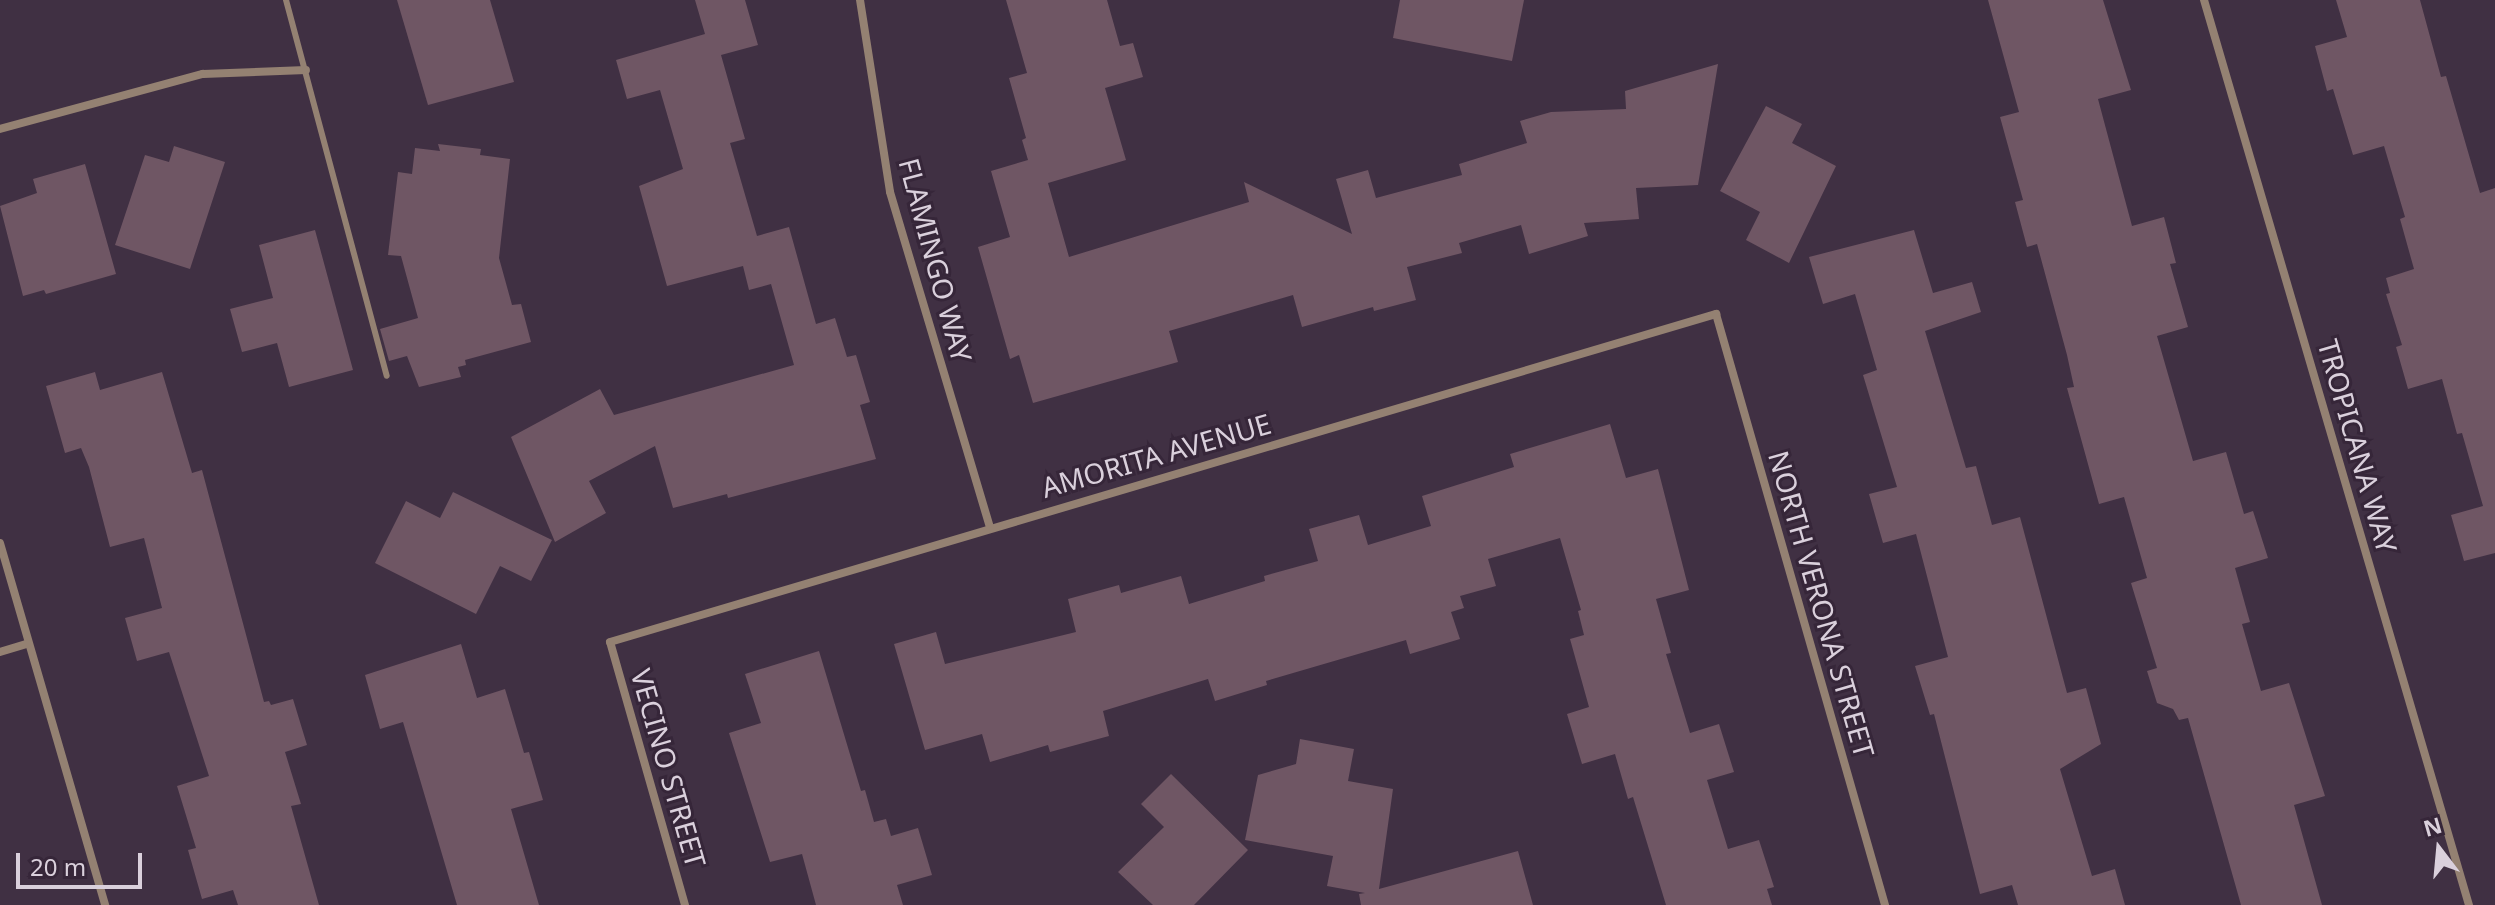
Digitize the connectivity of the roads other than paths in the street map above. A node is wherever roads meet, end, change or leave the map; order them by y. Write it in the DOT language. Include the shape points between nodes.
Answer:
graph roads {
  1 [pos="286,0"];
  2 [pos="860,0"];
  3 [pos="2204,0"];
  4 [pos="306,70"];
  5 [pos="0,129"];
  6 [pos="1716,314"];
  7 [pos="387,376"];
  8 [pos="990,527"];
  9 [pos="0,543"];
  10 [pos="610,642"];
  11 [pos="27,644"];
  12 [pos="0,652"];
  13 [pos="105,905"];
  14 [pos="685,905"];
  15 [pos="1885,905"];
  16 [pos="2469,905"];
  1 -- 4 [label="lane"];
  2 -- 8 [label="street, FLAMINGO WAY" via="890,192"];
  3 -- 16 [label="street, TROPICANA WAY"];
  4 -- 5 [label="street" via="203,74"];
  4 -- 7 [label="lane"];
  6 -- 8 [label="street, AMORITA AVENUE"];
  6 -- 15 [label="street, NORTH VERONA STREET"];
  8 -- 10 [label="street, AMORITA AVENUE"];
  9 -- 11 [label="street"];
  10 -- 14 [label="street, VECINO STREET"];
  11 -- 12 [label="street"];
  11 -- 13 [label="street"];
}
